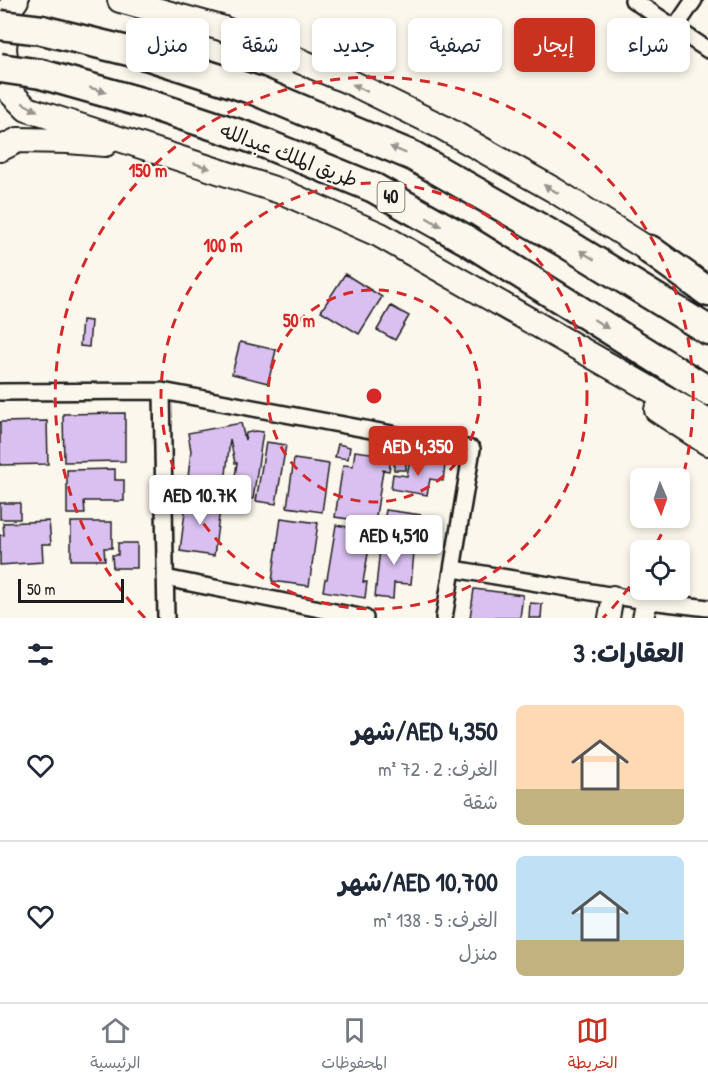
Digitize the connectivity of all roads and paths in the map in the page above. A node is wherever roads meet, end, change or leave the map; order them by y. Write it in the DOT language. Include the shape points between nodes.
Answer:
graph roads {
  1 [pos="16,0"];
  2 [pos="633,0"];
  3 [pos="694,0"];
  4 [pos="120,1"];
  5 [pos="660,18"];
  6 [pos="682,18"];
  7 [pos="0,25"];
  8 [pos="690,38"];
  9 [pos="708,50"];
  10 [pos="0,68"];
  11 [pos="0,148"];
  12 [pos="147,149"];
  13 [pos="650,250"];
  14 [pos="425,261"];
  15 [pos="708,286"];
  16 [pos="708,292"];
  17 [pos="708,330"];
  18 [pos="162,391"];
  19 [pos="708,391"];
  20 [pos="0,392"];
  21 [pos="708,422"];
  22 [pos="708,443"];
  23 [pos="454,569"];
  24 [pos="165,578"];
  25 [pos="613,596"];
  26 [pos="708,608"];
  27 [pos="645,609"];
  28 [pos="166,618"];
  29 [pos="365,618"];
  30 [pos="444,618"];
  31 [pos="609,618"];
  1 -- 12 [label="main road, one-way" via="6,21 4,49 9,90 27,108"];
  2 -- 5 [label="street"];
  3 -- 6 [label="street"];
  13 -- 4 [label="main road, one-way" via="554,190 350,82 221,28"];
  17 -- 7 [label="highway, 40, one-way, bridge" via="413,156 254,90 149,56 42,30"];
  8 -- 9 [label="street"];
  10 -- 19 [label="highway, طريق الملك عبدالله / 40, one-way, bridge" via="41,74 151,105 251,138 374,188 465,239"];
  11 -- 12 [label="main road" via="18,140"];
  12 -- 14 [label="main road, one-way" via="282,192 380,235"];
  13 -- 15 [label="main road"];
  13 -- 16 [label="highway"];
  14 -- 21 [label="main road"];
  14 -- 22 [label="main road"];
  18 -- 20 [label="street"];
  18 -- 23 [label="street" via="472,449"];
  18 -- 24 [label="street"];
  23 -- 25 [label="street"];
  23 -- 30 [label="street"];
  24 -- 28 [label="street"];
  24 -- 29 [label="street"];
  25 -- 27 [label="street"];
  25 -- 31 [label="street"];
  26 -- 27 [label="street"];
}
